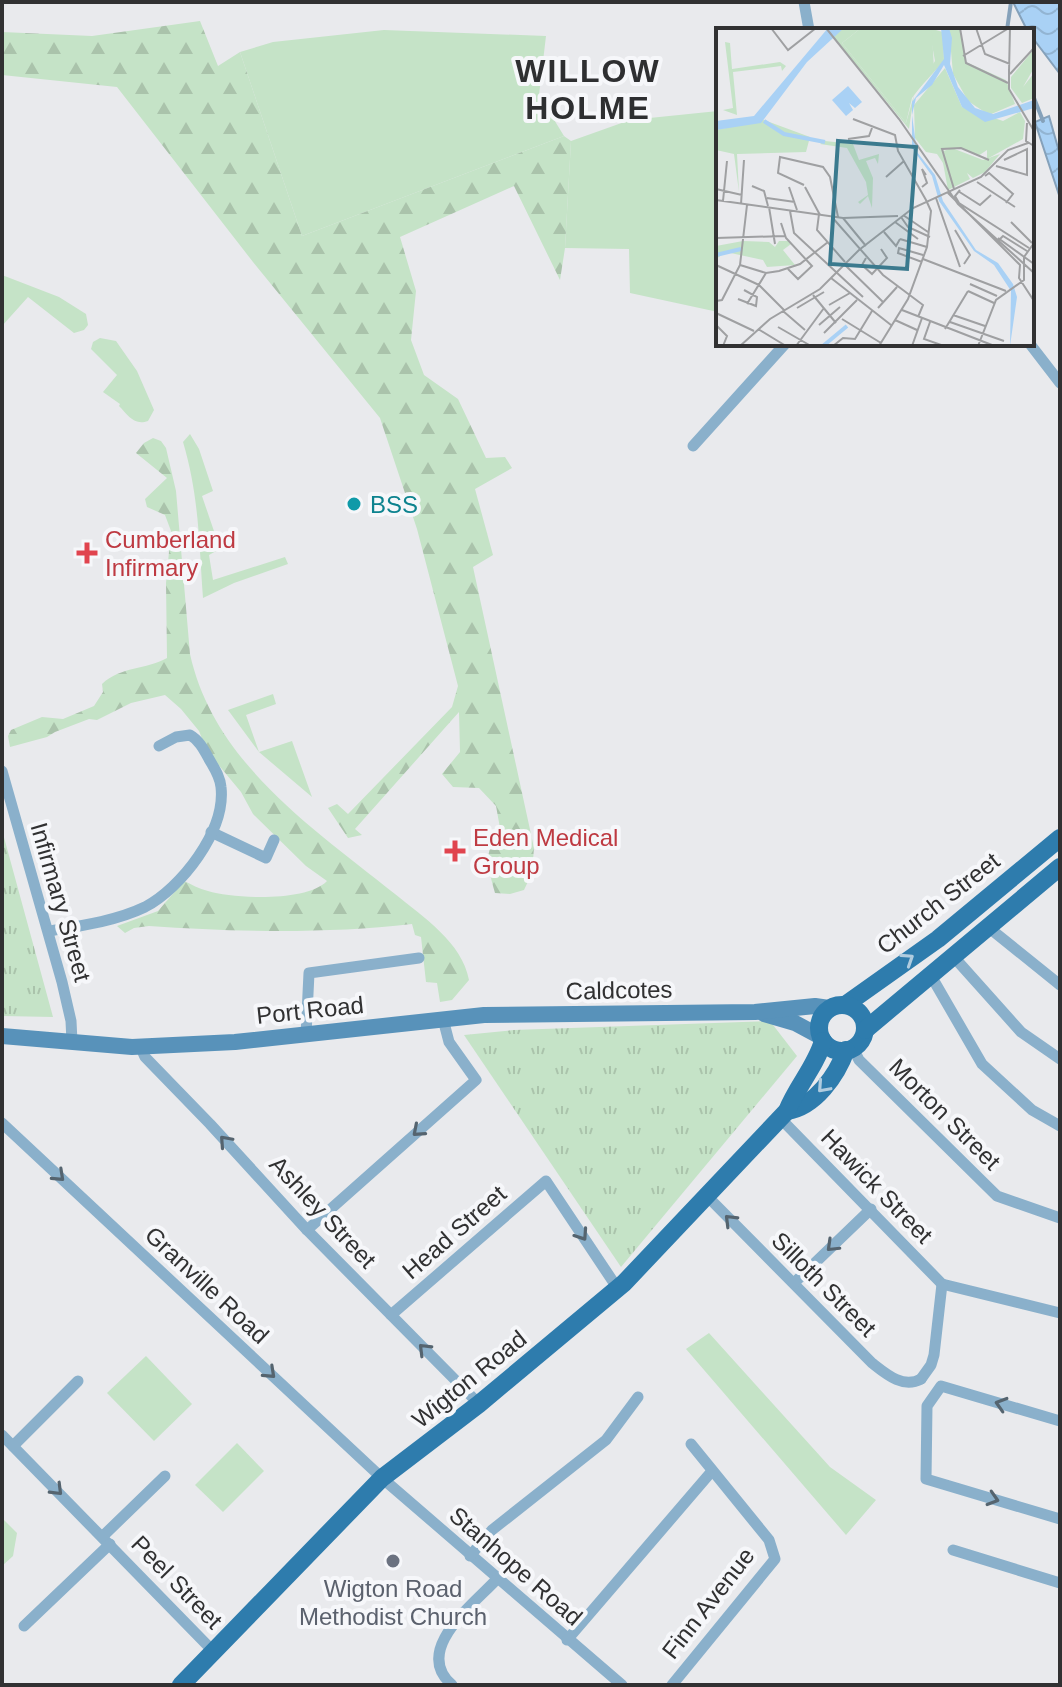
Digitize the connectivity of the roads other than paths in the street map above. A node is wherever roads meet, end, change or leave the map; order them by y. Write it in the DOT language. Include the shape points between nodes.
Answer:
graph roads {
  1 [pos="804,2"];
  2 [pos="809,28"];
  3 [pos="783,346"];
  4 [pos="1032,346"];
  5 [pos="1060,383"];
  6 [pos="693,446"];
  7 [pos="159,746"];
  8 [pos="3,773"];
  9 [pos="211,832"];
  10 [pos="1060,838"];
  11 [pos="274,840"];
  12 [pos="1060,867"];
  13 [pos="988,927"];
  14 [pos="49,931"];
  15 [pos="953,956"];
  16 [pos="419,958"];
  17 [pos="930,974"];
  18 [pos="1060,985"];
  19 [pos="837,1006"];
  20 [pos="755,1012"];
  21 [pos="484,1015"];
  22 [pos="443,1019"];
  23 [pos="865,1030"];
  24 [pos="306,1035"];
  25 [pos="2,1036"];
  26 [pos="822,1039"];
  27 [pos="72,1042"];
  28 [pos="140,1046"];
  29 [pos="850,1049"];
  30 [pos="1060,1059"];
  31 [pos="784,1114"];
  32 [pos="2,1123"];
  33 [pos="1060,1126"];
  34 [pos="706,1195"];
  35 [pos="871,1209"];
  36 [pos="1060,1218"];
  37 [pos="307,1230"];
  38 [pos="794,1283"];
  39 [pos="942,1284"];
  40 [pos="618,1289"];
  41 [pos="1060,1313"];
  42 [pos="391,1315"];
  43 [pos="921,1379"];
  44 [pos="78,1381"];
  45 [pos="638,1397"];
  46 [pos="931,1397"];
  47 [pos="479,1404"];
  48 [pos="1060,1421"];
  49 [pos="2,1435"];
  50 [pos="691,1444"];
  51 [pos="13,1446"];
  52 [pos="712,1471"];
  53 [pos="165,1476"];
  54 [pos="382,1478"];
  55 [pos="1060,1519"];
  56 [pos="106,1540"];
  57 [pos="953,1550"];
  58 [pos="470,1556"];
  59 [pos="497,1579"];
  60 [pos="1060,1583"];
  61 [pos="24,1626"];
  62 [pos="567,1640"];
  63 [pos="212,1650"];
  64 [pos="191,1681"];
  65 [pos="452,1685"];
  66 [pos="622,1685"];
  67 [pos="672,1685"];
  1 -- 2 [label="street"];
  3 -- 6 [label="street"];
  4 -- 5 [label="street"];
  7 -- 9 [label="street" via="190,735 208,757 222,789"];
  8 -- 14 [label="street, Infirmary Street"];
  9 -- 11 [label="street" via="266,858"];
  9 -- 14 [label="street" via="178,883 144,907"];
  19 -- 10 [label="main road, Church Street, one-way" via="938,939"];
  12 -- 13 [label="main road, Church Street"];
  13 -- 15 [label="main road, Church Street"];
  13 -- 18 [label="street"];
  14 -- 27 [label="street, Infirmary Street"];
  15 -- 17 [label="main road, Church Street"];
  15 -- 30 [label="street" via="1021,1032"];
  16 -- 24 [label="street" via="309,973"];
  17 -- 23 [label="main road, Church Street"];
  17 -- 33 [label="street" via="982,1064 1032,1110"];
  19 -- 20 [label="main road, Caldcotes"];
  19 -- 23 [label="main road" via="858,1011"];
  19 -- 26 [label="main road" via="821,1018"];
  20 -- 21 [label="main road, Caldcotes"];
  20 -- 26 [label="main road, Caldcotes" via="795,1023"];
  21 -- 22 [label="main road, Port Road"];
  22 -- 24 [label="main road, Port Road"];
  22 -- 37 [label="street, one-way" via="449,1042 476,1080"];
  23 -- 29 [label="main road"];
  24 -- 28 [label="main road, Port Road"];
  25 -- 27 [label="main road, Port Road"];
  26 -- 29 [label="main road" via="834,1049"];
  26 -- 31 [label="main road, Wigton Road" via="820,1052"];
  27 -- 28 [label="main road, Port Road"];
  37 -- 28 [label="street, Ashley Street, one-way"];
  29 -- 31 [label="main road, Wigton Road, one-way" via="814,1097"];
  29 -- 36 [label="street, Morton Street" via="997,1196"];
  31 -- 34 [label="main road, Wigton Road"];
  31 -- 35 [label="street, Hawick Street"];
  32 -- 54 [label="street, Granville Road, one-way"];
  38 -- 34 [label="street, Silloth Street, one-way"];
  34 -- 40 [label="main road, Wigton Road"];
  35 -- 38 [label="street, one-way"];
  35 -- 39 [label="street, Hawick Street"];
  37 -- 42 [label="street, Ashley Street"];
  38 -- 43 [label="street, Silloth Street" via="872,1363 894,1379"];
  39 -- 41 [label="street"];
  39 -- 43 [label="street" via="934,1355"];
  42 -- 40 [label="street, Head Street, one-way" via="546,1181"];
  40 -- 47 [label="main road, Wigton Road"];
  47 -- 42 [label="street, Ashley Street, one-way"];
  43 -- 46 [label="street"];
  44 -- 51 [label="street"];
  45 -- 58 [label="street" via="606,1440 492,1530"];
  48 -- 46 [label="street, one-way" via="941,1386"];
  46 -- 55 [label="street, one-way" via="926,1479"];
  47 -- 54 [label="main road, Wigton Road"];
  49 -- 51 [label="street, Peel Street"];
  50 -- 52 [label="street, Finn Avenue"];
  51 -- 56 [label="street, Peel Street, one-way"];
  52 -- 62 [label="street"];
  52 -- 67 [label="street, Finn Avenue" via="769,1540 775,1559"];
  53 -- 56 [label="street, Peel Street"];
  54 -- 58 [label="street, Stanhope Road"];
  54 -- 63 [label="main road, Wigton Road"];
  56 -- 61 [label="street, Peel Street"];
  56 -- 63 [label="street, Peel Street"];
  57 -- 60 [label="street"];
  58 -- 59 [label="street, Stanhope Road"];
  59 -- 62 [label="street, Stanhope Road"];
  59 -- 65 [label="street" via="439,1649 440,1671"];
  62 -- 66 [label="street, Stanhope Road"];
  63 -- 64 [label="main road, Wigton Road"];
}
